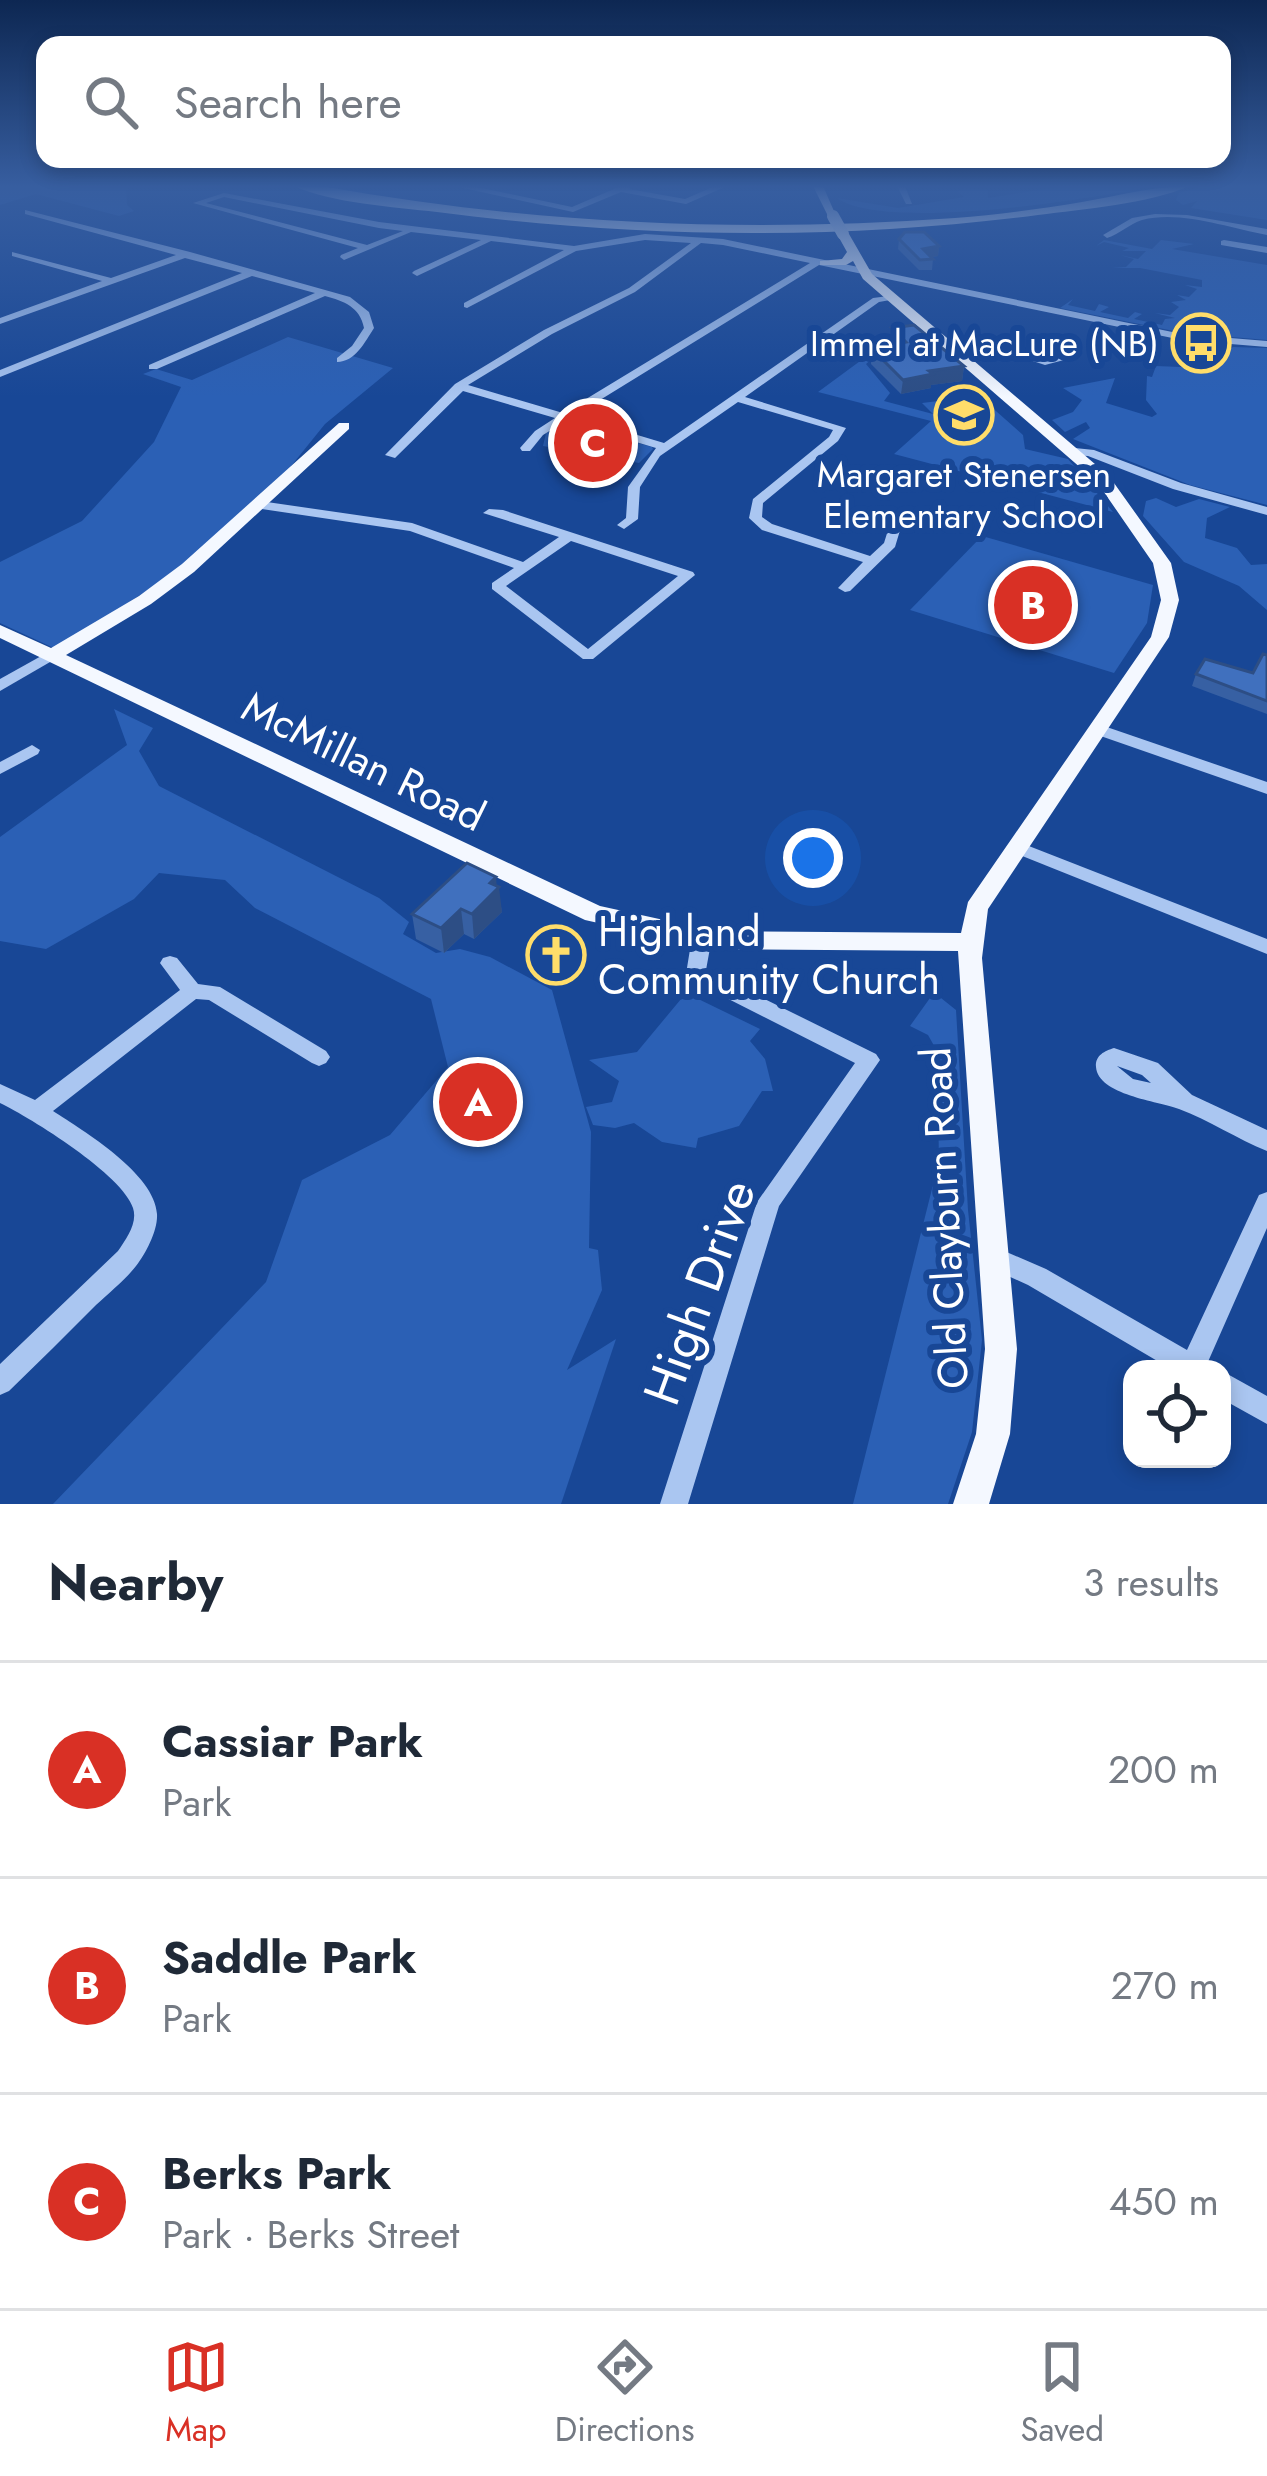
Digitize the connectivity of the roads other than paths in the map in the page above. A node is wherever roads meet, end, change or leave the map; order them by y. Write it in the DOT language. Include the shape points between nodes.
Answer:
graph roads {
  1 [pos="23,256"];
  2 [pos="182,256"];
  3 [pos="196,256"];
  4 [pos="452,256"];
  5 [pos="560,256"];
  6 [pos="678,256"];
  7 [pos="790,256"];
  8 [pos="850,256"];
  9 [pos="853,256"];
  10 [pos="820,262"];
  11 [pos="862,271"];
  12 [pos="254,272"];
  13 [pos="416,273"];
  14 [pos="900,280"];
  15 [pos="112,281"];
  16 [pos="931,285"];
  17 [pos="327,292"];
  18 [pos="889,295"];
  19 [pos="0,302"];
  20 [pos="467,305"];
  21 [pos="29,311"];
  22 [pos="0,321"];
  23 [pos="1267,344"];
  24 [pos="960,353"];
  25 [pos="1037,356"];
  26 [pos="340,360"];
  27 [pos="153,367"];
  28 [pos="0,374"];
  29 [pos="460,386"];
  30 [pos="736,398"];
  31 [pos="565,417"];
  32 [pos="344,426"];
  33 [pos="665,447"];
  34 [pos="526,448"];
  35 [pos="1075,452"];
  36 [pos="392,454"];
  37 [pos="260,505"];
  38 [pos="1267,511"];
  39 [pos="490,513"];
  40 [pos="898,517"];
  41 [pos="624,525"];
  42 [pos="569,536"];
  43 [pos="873,561"];
  44 [pos="525,567"];
  45 [pos="845,588"];
  46 [pos="0,631"];
  47 [pos="52,655"];
  48 [pos="0,686"];
  49 [pos="1098,729"];
  50 [pos="32,750"];
  51 [pos="0,769"];
  52 [pos="1267,788"];
  53 [pos="1016,847"];
  54 [pos="702,938"];
  55 [pos="970,942"];
  56 [pos="1267,947"];
  57 [pos="170,963"];
  58 [pos="192,991"];
  59 [pos="319,1058"];
  60 [pos="0,1093"];
  61 [pos="1184,1101"];
  62 [pos="38,1112"];
  63 [pos="1267,1141"];
  64 [pos="1267,1202"];
  65 [pos="995,1258"];
  66 [pos="1180,1360"];
  67 [pos="1198,1360"];
  68 [pos="0,1382"];
  69 [pos="1231,1389"];
  70 [pos="1267,1411"];
  71 [pos="674,1504"];
  72 [pos="971,1504"];
  1 -- 15 [label="street"];
  2 -- 15 [label="street"];
  3 -- 12 [label="street"];
  4 -- 13 [label="street"];
  5 -- 20 [label="street"];
  6 -- 29 [label="street"];
  7 -- 10 [label="street"];
  8 -- 10 [label="main road"];
  9 -- 11 [label="main road, Old Clayburn Road"];
  10 -- 11 [label="street"];
  10 -- 31 [label="street"];
  11 -- 14 [label="street"];
  11 -- 16 [label="street"];
  11 -- 18 [label="main road, Old Clayburn Road"];
  12 -- 17 [label="street"];
  12 -- 28 [label="street"];
  14 -- 16 [label="street"];
  14 -- 18 [label="main road" via="885,282"];
  15 -- 21 [label="street"];
  16 -- 23 [label="street"];
  17 -- 26 [label="street" via="355,303 369,320 367,335"];
  17 -- 27 [label="street"];
  18 -- 24 [label="main road, Old Clayburn Road"];
  18 -- 30 [label="street"];
  19 -- 21 [label="street"];
  21 -- 22 [label="street"];
  24 -- 25 [label="street"];
  24 -- 35 [label="main road, Old Clayburn Road"];
  29 -- 31 [label="street"];
  29 -- 36 [label="street"];
  30 -- 33 [label="street"];
  30 -- 43 [label="street" via="840,428 757,502 755,518"];
  31 -- 33 [label="street"];
  31 -- 34 [label="street"];
  32 -- 37 [label="main road"];
  33 -- 41 [label="street" via="639,474"];
  35 -- 38 [label="street"];
  35 -- 49 [label="main road, Old Clayburn Road" via="1143,534 1169,586 1160,637"];
  37 -- 44 [label="street" via="412,527"];
  37 -- 47 [label="main road" via="145,600"];
  39 -- 42 [label="street"];
  40 -- 43 [label="street" via="894,537"];
  42 -- 44 [label="street"];
  42 -- 44 [label="street" via="688,575 588,656 497,586"];
  43 -- 45 [label="street"];
  46 -- 47 [label="main road, McMillan Road"];
  47 -- 48 [label="street"];
  47 -- 54 [label="main road, McMillan Road" via="594,914"];
  49 -- 52 [label="street"];
  49 -- 53 [label="main road, Old Clayburn Road"];
  50 -- 51 [label="street"];
  53 -- 55 [label="main road, Old Clayburn Road" via="976,908"];
  53 -- 56 [label="street"];
  54 -- 55 [label="main road, McMillan Road"];
  54 -- 71 [label="street, High Drive" via="697,974 869,1060 769,1202"];
  55 -- 65 [label="main road, Old Clayburn Road"];
  57 -- 58 [label="street"];
  58 -- 59 [label="street" via="213,992"];
  58 -- 62 [label="street"];
  60 -- 62 [label="street"];
  61 -- 63 [label="street"];
  62 -- 68 [label="street" via="138,1189 147,1212 127,1259"];
  64 -- 67 [label="street"];
  65 -- 66 [label="street"];
  65 -- 72 [label="main road, Old Clayburn Road" via="999,1390"];
  69 -- 70 [label="street"];
}
